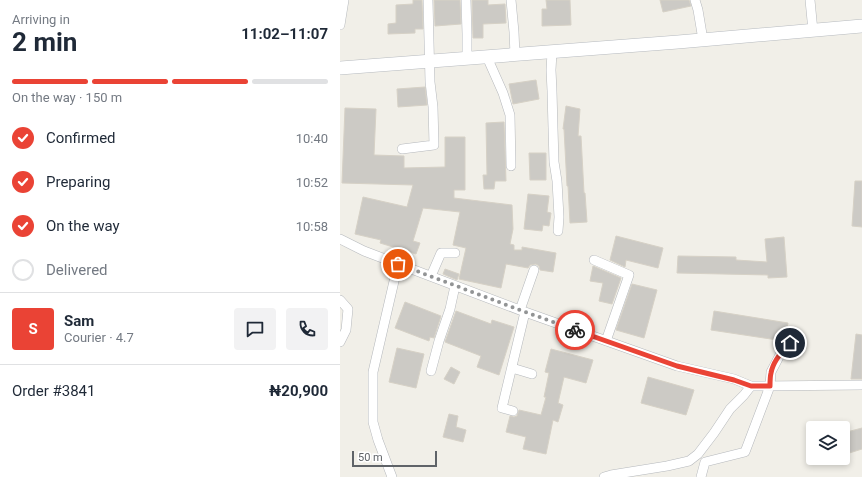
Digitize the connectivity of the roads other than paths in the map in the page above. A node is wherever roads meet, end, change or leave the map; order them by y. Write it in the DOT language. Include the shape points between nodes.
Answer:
graph roads {
  1 [pos="344,0"];
  2 [pos="428,0"];
  3 [pos="466,0"];
  4 [pos="511,0"];
  5 [pos="695,0"];
  6 [pos="810,0"];
  7 [pos="340,25"];
  8 [pos="862,26"];
  9 [pos="813,30"];
  10 [pos="703,40"];
  11 [pos="552,52"];
  12 [pos="515,55"];
  13 [pos="487,57"];
  14 [pos="467,59"];
  15 [pos="429,62"];
  16 [pos="340,68"];
  17 [pos="402,149"];
  18 [pos="511,166"];
  19 [pos="558,231"];
  20 [pos="340,239"];
  21 [pos="455,253"];
  22 [pos="594,260"];
  23 [pos="398,264"];
  24 [pos="534,270"];
  25 [pos="430,276"];
  26 [pos="455,286"];
  27 [pos="340,300"];
  28 [pos="522,311"];
  29 [pos="606,341"];
  30 [pos="340,342"];
  31 [pos="790,343"];
  32 [pos="512,368"];
  33 [pos="431,371"];
  34 [pos="532,374"];
  35 [pos="862,385"];
  36 [pos="751,386"];
  37 [pos="770,386"];
  38 [pos="513,411"];
  39 [pos="392,477"];
  40 [pos="604,477"];
  41 [pos="701,477"];
  1 -- 7 [label="street"];
  2 -- 15 [label="street"];
  3 -- 14 [label="street"];
  4 -- 12 [label="street"];
  5 -- 10 [label="street"];
  6 -- 9 [label="street"];
  8 -- 9 [label="main road"];
  9 -- 10 [label="main road"];
  10 -- 11 [label="main road"];
  11 -- 12 [label="main road"];
  11 -- 19 [label="street"];
  12 -- 13 [label="main road"];
  13 -- 14 [label="main road"];
  13 -- 18 [label="street" via="510,115"];
  14 -- 15 [label="main road"];
  15 -- 16 [label="main road"];
  15 -- 17 [label="street" via="434,145"];
  20 -- 23 [label="street"];
  21 -- 25 [label="street" via="441,253"];
  22 -- 29 [label="street" via="629,275"];
  23 -- 25 [label="street"];
  23 -- 39 [label="street" via="373,372 373,422"];
  24 -- 28 [label="street"];
  25 -- 26 [label="street"];
  26 -- 28 [label="street"];
  26 -- 33 [label="street"];
  27 -- 30 [label="street" via="348,309 346,330"];
  28 -- 29 [label="street"];
  28 -- 32 [label="street"];
  29 -- 36 [label="street" via="677,366"];
  31 -- 37 [label="street" via="776,361 771,372"];
  32 -- 34 [label="street"];
  32 -- 38 [label="street" via="502,408"];
  35 -- 37 [label="street"];
  36 -- 37 [label="street"];
  36 -- 40 [label="street" via="730,409 698,454 689,461"];
  37 -- 41 [label="street" via="745,452 705,462"];
}
